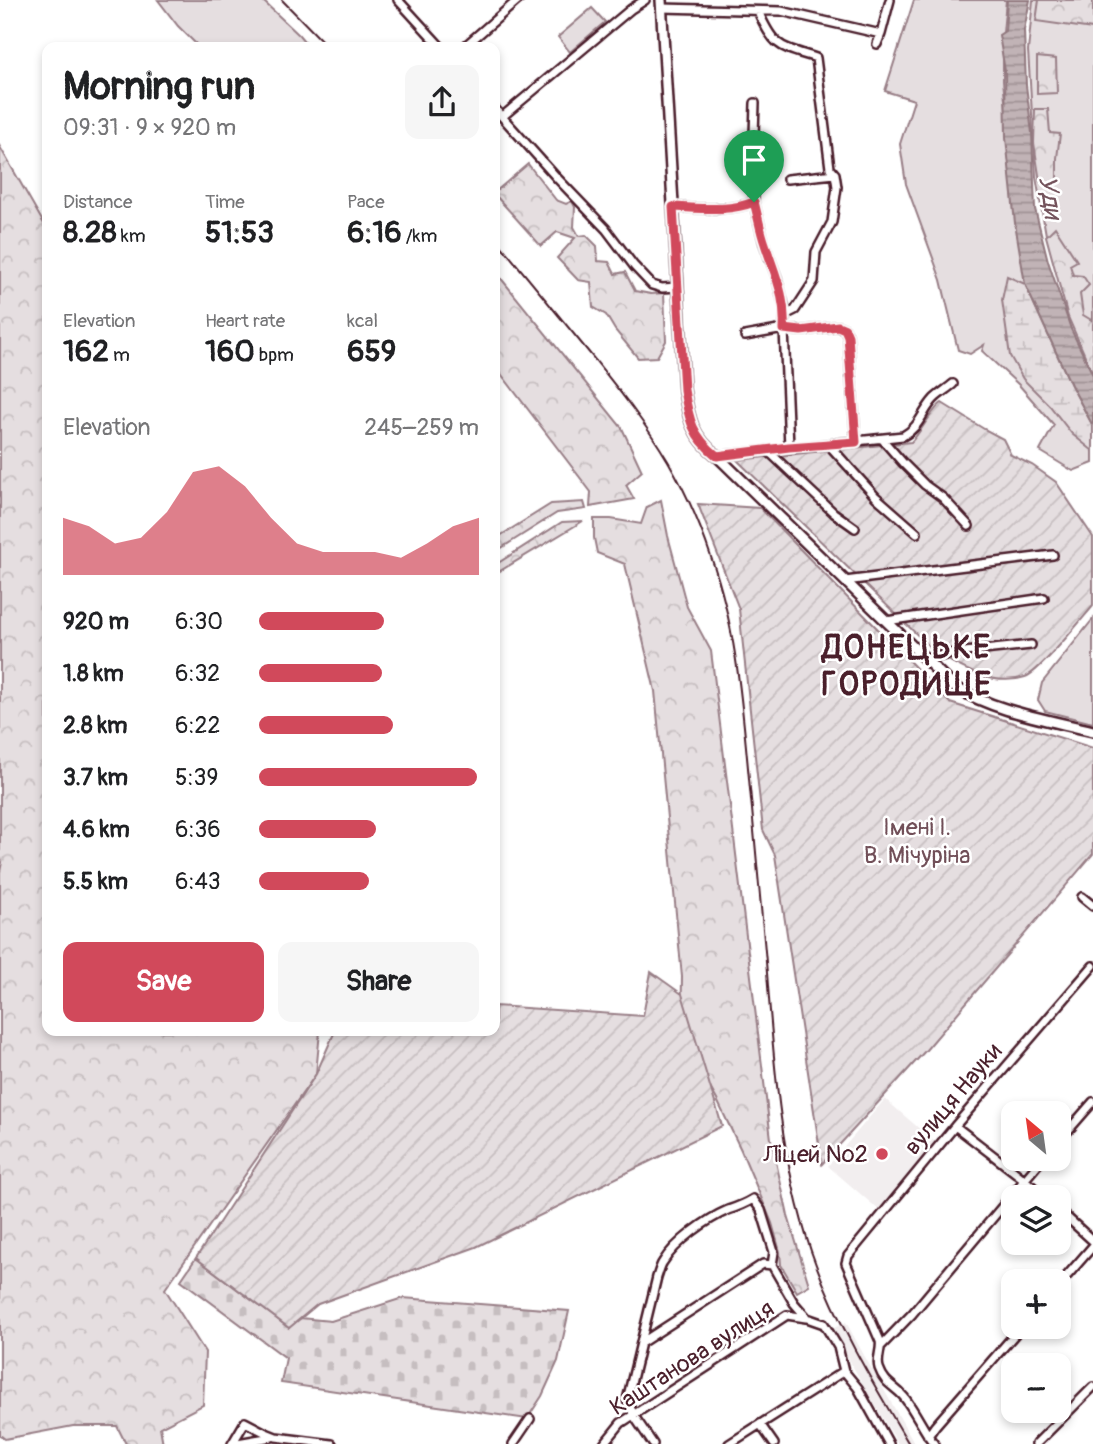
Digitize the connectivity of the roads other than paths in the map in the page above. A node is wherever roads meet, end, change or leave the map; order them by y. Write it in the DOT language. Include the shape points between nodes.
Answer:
graph roads {
  1 [pos="398,0"];
  2 [pos="518,0"];
  3 [pos="645,0"];
  4 [pos="783,0"];
  5 [pos="890,0"];
  6 [pos="661,4"];
  7 [pos="758,11"];
  8 [pos="781,11"];
  9 [pos="881,34"];
  10 [pos="436,42"];
  11 [pos="470,42"];
  12 [pos="877,44"];
  13 [pos="755,103"];
  14 [pos="500,113"];
  15 [pos="503,116"];
  16 [pos="835,174"];
  17 [pos="787,178"];
  18 [pos="754,202"];
  19 [pos="673,207"];
  20 [pos="677,287"];
  21 [pos="785,315"];
  22 [pos="784,329"];
  23 [pos="745,337"];
  24 [pos="953,384"];
  25 [pos="882,439"];
  26 [pos="856,442"];
  27 [pos="828,444"];
  28 [pos="789,447"];
  29 [pos="767,450"];
  30 [pos="717,456"];
  31 [pos="969,526"];
  32 [pos="855,528"];
  33 [pos="917,533"];
  34 [pos="1053,555"];
  35 [pos="845,582"];
  36 [pos="1044,598"];
  37 [pos="886,621"];
  38 [pos="1031,645"];
  39 [pos="925,659"];
  40 [pos="1093,731"];
  41 [pos="1082,897"];
  42 [pos="1093,906"];
  43 [pos="1093,966"];
  44 [pos="1093,1101"];
  45 [pos="955,1126"];
  46 [pos="1071,1127"];
  47 [pos="1033,1171"];
  48 [pos="1025,1180"];
  49 [pos="1031,1185"];
  50 [pos="1071,1222"];
  51 [pos="1093,1244"];
  52 [pos="772,1265"];
  53 [pos="1071,1271"];
  54 [pos="807,1318"];
  55 [pos="1010,1339"];
  56 [pos="641,1344"];
  57 [pos="881,1346"];
  58 [pos="844,1371"];
  59 [pos="1093,1387"];
  60 [pos="634,1416"];
  61 [pos="530,1419"];
  62 [pos="760,1424"];
  63 [pos="928,1436"];
  64 [pos="276,1440"];
  65 [pos="232,1444"];
  66 [pos="332,1444"];
  67 [pos="513,1444"];
  68 [pos="604,1444"];
  69 [pos="653,1444"];
  70 [pos="729,1444"];
  71 [pos="775,1444"];
  72 [pos="890,1444"];
  73 [pos="934,1444"];
  74 [pos="1036,1444"];
  1 -- 10 [label="street"];
  2 -- 11 [label="street"];
  3 -- 15 [label="street"];
  4 -- 8 [label="street"];
  5 -- 9 [label="street"];
  6 -- 7 [label="street"];
  6 -- 19 [label="main road"];
  7 -- 8 [label="street"];
  7 -- 16 [label="street" via="768,34 781,46 816,58 830,168"];
  8 -- 9 [label="street"];
  9 -- 12 [label="street"];
  13 -- 18 [label="street"];
  14 -- 15 [label="street"];
  15 -- 20 [label="street" via="652,285"];
  16 -- 17 [label="street"];
  16 -- 21 [label="street" via="832,222 816,252 814,281 795,310"];
  18 -- 19 [label="street" via="727,208"];
  18 -- 21 [label="street"];
  19 -- 20 [label="main road"];
  20 -- 30 [label="main road" via="689,419 694,432"];
  21 -- 22 [label="street"];
  22 -- 23 [label="street"];
  22 -- 26 [label="street" via="845,329"];
  22 -- 28 [label="street"];
  24 -- 25 [label="street" via="933,400 911,432"];
  25 -- 26 [label="street"];
  25 -- 31 [label="street"];
  26 -- 27 [label="street"];
  27 -- 28 [label="street"];
  27 -- 33 [label="street" via="876,497"];
  28 -- 29 [label="street"];
  29 -- 30 [label="street"];
  29 -- 32 [label="street"];
  30 -- 35 [label="main road"];
  34 -- 35 [label="street"];
  35 -- 37 [label="main road"];
  36 -- 37 [label="street"];
  37 -- 39 [label="main road"];
  38 -- 39 [label="street"];
  39 -- 40 [label="main road" via="972,698"];
  41 -- 42 [label="street"];
  43 -- 45 [label="street, вулиця Науки"];
  44 -- 46 [label="street"];
  45 -- 48 [label="street"];
  45 -- 57 [label="street, вулиця Науки" via="846,1261"];
  47 -- 48 [label="street"];
  48 -- 49 [label="street"];
  48 -- 57 [label="street"];
  50 -- 51 [label="street"];
  51 -- 53 [label="street"];
  52 -- 54 [label="street"];
  52 -- 56 [label="street" via="763,1264"];
  52 -- 56 [label="street" via="774,1252 753,1199 700,1226 662,1262"];
  54 -- 58 [label="street" via="824,1324 838,1347"];
  54 -- 60 [label="street, Каштанова вулиця" via="787,1315"];
  55 -- 63 [label="street"];
  56 -- 60 [label="street" via="627,1400"];
  57 -- 63 [label="street" via="877,1359 886,1382 903,1395"];
  58 -- 62 [label="street"];
  58 -- 72 [label="street"];
  59 -- 74 [label="street"];
  60 -- 68 [label="street, Каштанова вулиця" via="621,1423"];
  60 -- 69 [label="street"];
  61 -- 67 [label="street"];
  62 -- 70 [label="street"];
  62 -- 71 [label="street"];
  63 -- 73 [label="street"];
  64 -- 65 [label="street"];
  64 -- 65 [label="street" via="245,1422"];
  64 -- 66 [label="street"];
}
